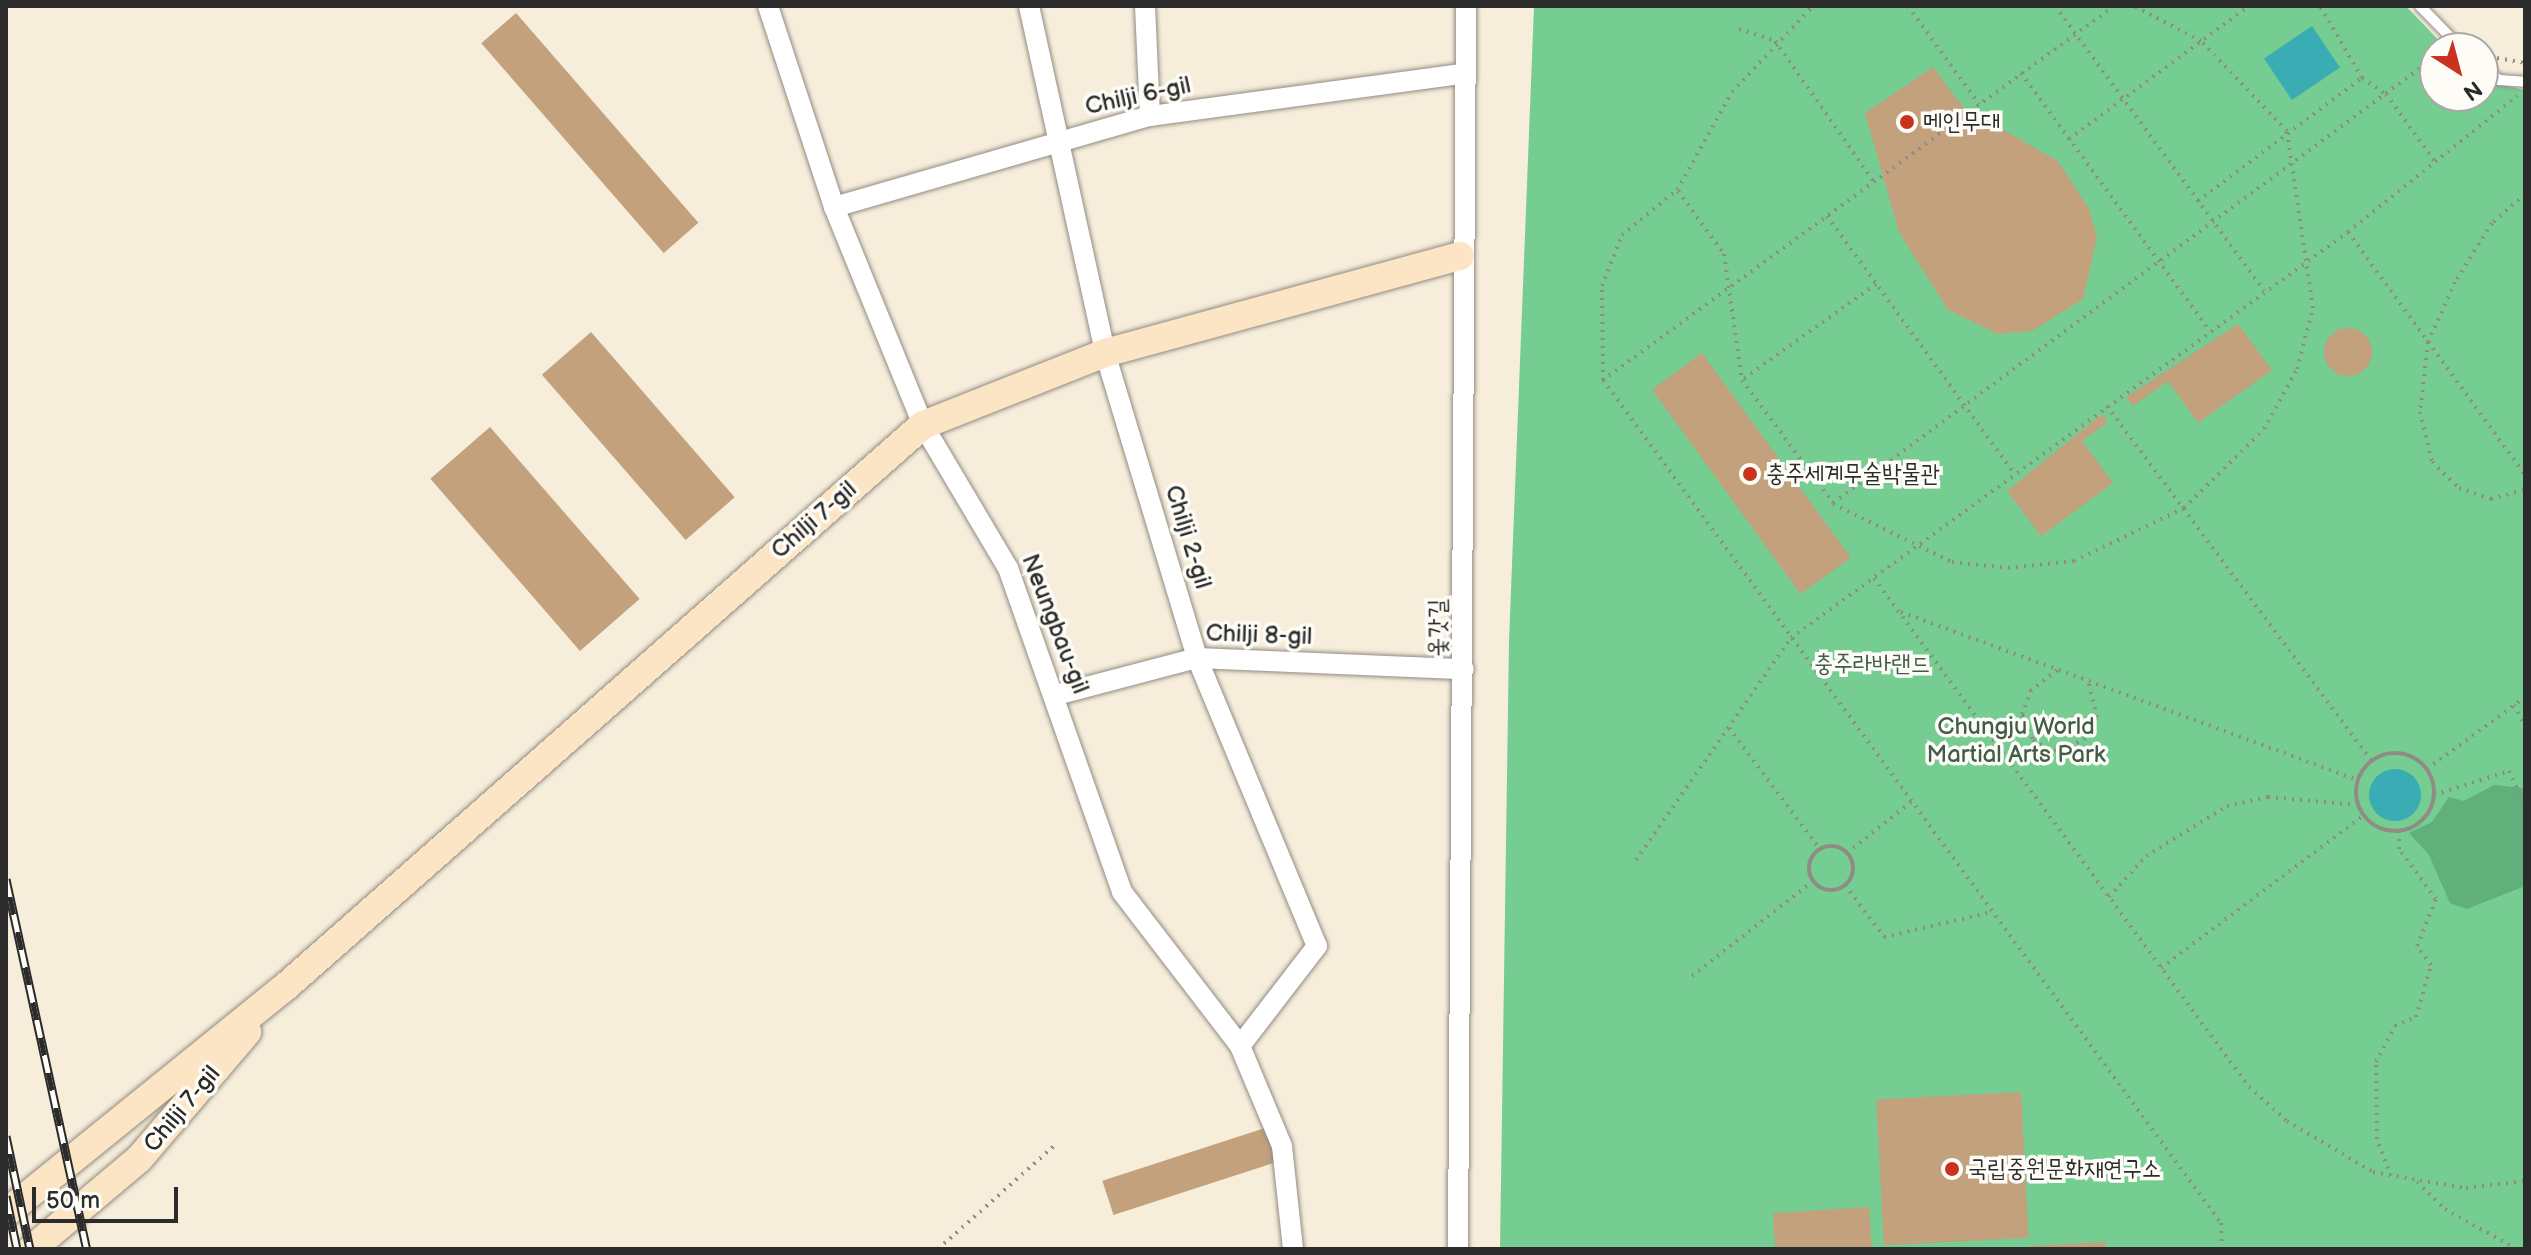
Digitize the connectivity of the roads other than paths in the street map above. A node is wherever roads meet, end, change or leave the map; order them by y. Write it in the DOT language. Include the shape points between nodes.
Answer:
graph roads {
  1 [pos="768,6"];
  2 [pos="1029,6"];
  3 [pos="1145,6"];
  4 [pos="1466,6"];
  5 [pos="2420,6"];
  6 [pos="2445,32"];
  7 [pos="1461,74"];
  8 [pos="2499,80"];
  9 [pos="2525,82"];
  10 [pos="1150,116"];
  11 [pos="1062,139"];
  12 [pos="834,207"];
  13 [pos="1460,256"];
  14 [pos="1105,353"];
  15 [pos="923,425"];
  16 [pos="1197,658"];
  17 [pos="1464,669"];
  18 [pos="1056,695"];
  19 [pos="283,989"];
  20 [pos="1240,1046"];
  21 [pos="6,1213"];
  22 [pos="32,1249"];
  23 [pos="1293,1249"];
  24 [pos="1458,1249"];
  1 -- 12 [label="street, Neungbau-gil"];
  2 -- 11 [label="street, Chilji 2-gil"];
  3 -- 10 [label="street"];
  4 -- 7 [label="street, 옻갓길"];
  5 -- 6 [label="lane"];
  7 -- 10 [label="street, Chilji 6-gil"];
  7 -- 13 [label="street, 옻갓길"];
  8 -- 9 [label="lane"];
  10 -- 11 [label="street, Chilji 6-gil"];
  11 -- 12 [label="street, Chilji 6-gil"];
  11 -- 14 [label="street, Chilji 2-gil"];
  12 -- 15 [label="street, Neungbau-gil"];
  13 -- 14 [label="street, Chilji 7-gil"];
  13 -- 17 [label="street, 옻갓길"];
  14 -- 15 [label="street, Chilji 7-gil"];
  14 -- 16 [label="street, Chilji 2-gil"];
  15 -- 18 [label="street, Neungbau-gil" via="1008,568"];
  15 -- 19 [label="street, Chilji 7-gil"];
  16 -- 17 [label="street, Chilji 8-gil"];
  16 -- 18 [label="street, Chilji 8-gil"];
  16 -- 20 [label="street, Chilji 2-gil" via="1317,946"];
  17 -- 24 [label="street, 옻갓길"];
  18 -- 20 [label="street, Neungbau-gil" via="1122,892"];
  19 -- 21 [label="street, Chilji 7-gil"];
  19 -- 22 [label="street, Chilji 7-gil" via="139,1159"];
  20 -- 23 [label="street, Neungbau-gil" via="1282,1146"];
}
